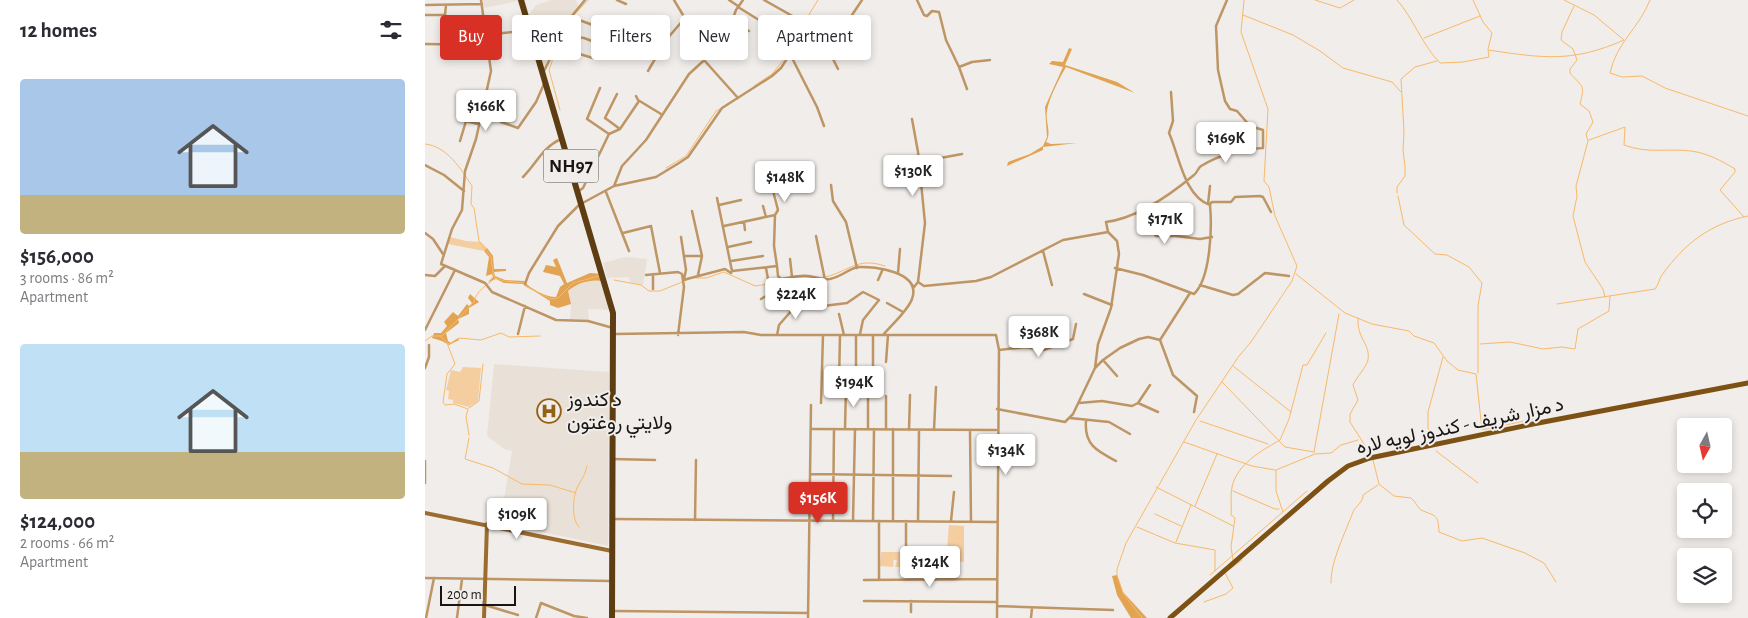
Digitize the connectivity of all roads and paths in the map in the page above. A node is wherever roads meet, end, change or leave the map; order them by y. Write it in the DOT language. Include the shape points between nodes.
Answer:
graph roads {
  1 [pos="481,0"];
  2 [pos="521,0"];
  3 [pos="585,0"];
  4 [pos="617,0"];
  5 [pos="674,0"];
  6 [pos="729,0"];
  7 [pos="743,0"];
  8 [pos="764,0"];
  9 [pos="862,0"];
  10 [pos="917,0"];
  11 [pos="1227,0"];
  12 [pos="482,4"];
  13 [pos="626,4"];
  14 [pos="426,5"];
  15 [pos="446,5"];
  16 [pos="738,7"];
  17 [pos="425,15"];
  18 [pos="483,15"];
  19 [pos="526,15"];
  20 [pos="573,15"];
  21 [pos="683,15"];
  22 [pos="735,15"];
  23 [pos="791,15"];
  24 [pos="853,15"];
  25 [pos="758,19"];
  26 [pos="680,24"];
  27 [pos="425,44"];
  28 [pos="440,44"];
  29 [pos="489,60"];
  30 [pos="540,60"];
  31 [pos="550,60"];
  32 [pos="705,60"];
  33 [pos="785,60"];
  34 [pos="793,60"];
  35 [pos="834,60"];
  36 [pos="991,60"];
  37 [pos="959,67"];
  38 [pos="838,69"];
  39 [pos="544,71"];
  40 [pos="648,71"];
  41 [pos="546,80"];
  42 [pos="600,88"];
  43 [pos="967,89"];
  44 [pos="1171,92"];
  45 [pos="617,94"];
  46 [pos="636,96"];
  47 [pos="738,99"];
  48 [pos="639,101"];
  49 [pos="661,114"];
  50 [pos="912,119"];
  51 [pos="501,122"];
  52 [pos="479,124"];
  53 [pos="824,126"];
  54 [pos="620,130"];
  55 [pos="609,134"];
  56 [pos="563,138"];
  57 [pos="460,142"];
  58 [pos="962,154"];
  59 [pos="919,162"];
  60 [pos="425,164"];
  61 [pos="523,177"];
  62 [pos="1187,180"];
  63 [pos="614,186"];
  64 [pos="794,186"];
  65 [pos="831,186"];
  66 [pos="1210,186"];
  67 [pos="773,187"];
  68 [pos="463,191"];
  69 [pos="579,191"];
  70 [pos="606,192"];
  71 [pos="773,192"];
  72 [pos="717,198"];
  73 [pos="741,200"];
  74 [pos="583,203"];
  75 [pos="1209,204"];
  76 [pos="719,205"];
  77 [pos="763,206"];
  78 [pos="692,210"];
  79 [pos="1137,212"];
  80 [pos="1271,212"];
  81 [pos="775,215"];
  82 [pos="766,217"];
  83 [pos="744,222"];
  84 [pos="724,226"];
  85 [pos="745,230"];
  86 [pos="1108,232"];
  87 [pos="425,233"];
  88 [pos="623,233"];
  89 [pos="816,236"];
  90 [pos="681,237"];
  91 [pos="1212,237"];
  92 [pos="751,242"];
  93 [pos="728,247"];
  94 [pos="900,249"];
  95 [pos="1043,250"];
  96 [pos="629,251"];
  97 [pos="443,254"];
  98 [pos="684,256"];
  99 [pos="702,256"];
  100 [pos="763,256"];
  101 [pos="790,259"];
  102 [pos="731,262"];
  103 [pos="445,266"];
  104 [pos="777,266"];
  105 [pos="766,268"];
  106 [pos="857,268"];
  107 [pos="1115,268"];
  108 [pos="455,270"];
  109 [pos="733,271"];
  110 [pos="882,271"];
  111 [pos="897,273"];
  112 [pos="653,274"];
  113 [pos="660,274"];
  114 [pos="425,275"];
  115 [pos="646,275"];
  116 [pos="698,275"];
  117 [pos="1289,276"];
  118 [pos="792,277"];
  119 [pos="768,279"];
  120 [pos="683,280"];
  121 [pos="825,280"];
  122 [pos="878,280"];
  123 [pos="918,282"];
  124 [pos="525,284"];
  125 [pos="911,284"];
  126 [pos="1052,285"];
  127 [pos="1201,285"];
  128 [pos="653,289"];
  129 [pos="795,292"];
  130 [pos="1190,293"];
  131 [pos="1084,294"];
  132 [pos="782,297"];
  133 [pos="761,299"];
  134 [pos="887,303"];
  135 [pos="1112,305"];
  136 [pos="525,306"];
  137 [pos="792,310"];
  138 [pos="903,312"];
  139 [pos="839,314"];
  140 [pos="1075,324"];
  141 [pos="425,330"];
  142 [pos="615,331"];
  143 [pos="518,334"];
  144 [pos="823,334"];
  145 [pos="678,335"];
  146 [pos="777,335"];
  147 [pos="842,335"];
  148 [pos="858,335"];
  149 [pos="873,335"];
  150 [pos="883,335"];
  151 [pos="888,335"];
  152 [pos="1160,340"];
  153 [pos="429,345"];
  154 [pos="999,350"];
  155 [pos="1103,360"];
  156 [pos="886,362"];
  157 [pos="425,368"];
  158 [pos="1095,368"];
  159 [pos="1117,376"];
  160 [pos="873,377"];
  161 [pos="839,382"];
  162 [pos="1748,382"];
  163 [pos="856,383"];
  164 [pos="1150,385"];
  165 [pos="846,386"];
  166 [pos="868,387"];
  167 [pos="936,387"];
  168 [pos="910,395"];
  169 [pos="886,396"];
  170 [pos="1077,403"];
  171 [pos="1138,403"];
  172 [pos="821,404"];
  173 [pos="811,405"];
  174 [pos="997,409"];
  175 [pos="1158,412"];
  176 [pos="1194,412"];
  177 [pos="1070,418"];
  178 [pos="1086,421"];
  179 [pos="812,429"];
  180 [pos="834,429"];
  181 [pos="845,429"];
  182 [pos="855,429"];
  183 [pos="868,429"];
  184 [pos="874,429"];
  185 [pos="886,429"];
  186 [pos="893,429"];
  187 [pos="909,430"];
  188 [pos="934,430"];
  189 [pos="970,430"];
  190 [pos="997,430"];
  191 [pos="919,431"];
  192 [pos="1130,434"];
  193 [pos="612,458"];
  194 [pos="425,460"];
  195 [pos="655,460"];
  196 [pos="696,460"];
  197 [pos="1116,461"];
  198 [pos="811,474"];
  199 [pos="834,474"];
  200 [pos="853,475"];
  201 [pos="874,475"];
  202 [pos="893,476"];
  203 [pos="919,476"];
  204 [pos="951,476"];
  205 [pos="425,483"];
  206 [pos="953,492"];
  207 [pos="425,513"];
  208 [pos="612,519"];
  209 [pos="695,520"];
  210 [pos="809,521"];
  211 [pos="833,521"];
  212 [pos="853,521"];
  213 [pos="873,521"];
  214 [pos="879,521"];
  215 [pos="893,521"];
  216 [pos="906,521"];
  217 [pos="919,521"];
  218 [pos="951,521"];
  219 [pos="971,522"];
  220 [pos="997,522"];
  221 [pos="487,524"];
  222 [pos="612,551"];
  223 [pos="906,567"];
  224 [pos="425,578"];
  225 [pos="434,578"];
  226 [pos="462,579"];
  227 [pos="486,579"];
  228 [pos="863,580"];
  229 [pos="879,580"];
  230 [pos="997,580"];
  231 [pos="613,581"];
  232 [pos="863,601"];
  233 [pos="911,601"];
  234 [pos="997,602"];
  235 [pos="485,605"];
  236 [pos="997,606"];
  237 [pos="1032,608"];
  238 [pos="1113,610"];
  239 [pos="716,612"];
  240 [pos="911,612"];
  241 [pos="808,613"];
  242 [pos="518,615"];
  243 [pos="612,615"];
  244 [pos="426,618"];
  245 [pos="457,618"];
  246 [pos="485,618"];
  247 [pos="536,618"];
  248 [pos="587,618"];
  249 [pos="716,618"];
  250 [pos="808,618"];
  251 [pos="997,618"];
  252 [pos="1031,618"];
  253 [pos="1170,618"];
  1 -- 12 [label="street"];
  2 -- 19 [label="highway, NH97"];
  3 -- 20 [label="street"];
  4 -- 13 [label="street"];
  5 -- 21 [label="street"];
  6 -- 16 [label="street"];
  7 -- 16 [label="street"];
  8 -- 23 [label="street"];
  9 -- 24 [label="street"];
  10 -- 37 [label="street" via="924,15 939,12 946,40"];
  11 -- 62 [label="street" via="1216,26 1218,70 1225,101 1250,126 1263,130 1264,146 1232,151 1200,167"];
  12 -- 15 [label="street"];
  12 -- 18 [label="street"];
  14 -- 15 [label="street"];
  15 -- 17 [label="street" via="445,15"];
  16 -- 22 [label="street"];
  16 -- 25 [label="street"];
  26 -- 40 [label="street" via="665,40"];
  27 -- 28 [label="street"];
  29 -- 52 [label="street" via="491,71"];
  30 -- 39 [label="highway, NH97"];
  31 -- 39 [label="street"];
  32 -- 47 [label="street"];
  32 -- 49 [label="street" via="689,74"];
  33 -- 47 [label="street" via="772,76"];
  34 -- 53 [label="street"];
  35 -- 38 [label="street"];
  36 -- 37 [label="street"];
  37 -- 43 [label="street"];
  39 -- 41 [label="highway, NH97"];
  41 -- 51 [label="street" via="518,128"];
  41 -- 56 [label="highway, NH97"];
  42 -- 55 [label="street" via="587,119"];
  44 -- 62 [label="street" via="1173,121 1168,130"];
  45 -- 54 [label="street" via="605,118"];
  46 -- 48 [label="street"];
  47 -- 63 [label="street" via="722,108 688,157 656,177"];
  48 -- 49 [label="street"];
  48 -- 54 [label="street"];
  49 -- 63 [label="street" via="646,140 622,166"];
  50 -- 59 [label="street"];
  52 -- 57 [label="street" via="466,121"];
  52 -- 68 [label="street" via="465,171"];
  54 -- 55 [label="street"];
  55 -- 69 [label="street"];
  56 -- 61 [label="street" via="545,148"];
  56 -- 69 [label="highway, NH97"];
  58 -- 59 [label="street"];
  59 -- 123 [label="street" via="925,223"];
  60 -- 68 [label="street"];
  62 -- 75 [label="street" via="1195,196"];
  62 -- 79 [label="street" via="1162,199"];
  63 -- 70 [label="street"];
  64 -- 71 [label="street"];
  65 -- 106 [label="street" via="833,201 846,222"];
  66 -- 75 [label="street"];
  67 -- 71 [label="street"];
  68 -- 97 [label="street" via="462,210"];
  69 -- 74 [label="highway, NH97"];
  70 -- 74 [label="street"];
  70 -- 88 [label="street"];
  71 -- 81 [label="street"];
  72 -- 76 [label="street"];
  73 -- 76 [label="street"];
  74 -- 124 [label="street" via="553,233"];
  74 -- 142 [label="highway, NH97" via="610,297"];
  75 -- 80 [label="street" via="1231,202 1235,197 1260,196"];
  75 -- 91 [label="street"];
  76 -- 84 [label="street"];
  77 -- 82 [label="street"];
  78 -- 99 [label="street"];
  79 -- 86 [label="street" via="1106,222"];
  79 -- 91 [label="street" via="1156,236"];
  81 -- 82 [label="street"];
  81 -- 104 [label="street"];
  82 -- 83 [label="street"];
  83 -- 84 [label="street"];
  83 -- 85 [label="street"];
  84 -- 93 [label="street"];
  86 -- 95 [label="street" via="1071,238"];
  86 -- 107 [label="street" via="1117,241 1119,254"];
  87 -- 97 [label="street"];
  88 -- 96 [label="street"];
  88 -- 113 [label="street" via="651,226"];
  89 -- 121 [label="street"];
  90 -- 98 [label="street"];
  91 -- 127 [label="street"];
  92 -- 93 [label="street"];
  93 -- 102 [label="street"];
  94 -- 111 [label="street"];
  95 -- 123 [label="street" via="998,274 976,281 924,286"];
  95 -- 126 [label="street"];
  97 -- 103 [label="street" via="441,264"];
  98 -- 99 [label="street"];
  98 -- 120 [label="street" via="686,270"];
  99 -- 116 [label="street"];
  100 -- 102 [label="street"];
  101 -- 118 [label="street"];
  102 -- 109 [label="street"];
  103 -- 108 [label="street"];
  103 -- 114 [label="street" via="435,276"];
  104 -- 105 [label="street"];
  104 -- 118 [label="street" via="779,278"];
  105 -- 109 [label="street"];
  105 -- 119 [label="street"];
  106 -- 110 [label="street" via="872,267"];
  106 -- 121 [label="street"];
  107 -- 130 [label="street"];
  107 -- 135 [label="street"];
  108 -- 136 [label="street" via="485,283 492,292"];
  108 -- 141 [label="street"];
  109 -- 116 [label="street" via="725,269"];
  110 -- 111 [label="street"];
  110 -- 122 [label="street"];
  111 -- 125 [label="street"];
  112 -- 113 [label="street"];
  112 -- 115 [label="street"];
  112 -- 128 [label="street"];
  113 -- 120 [label="street" via="678,272"];
  116 -- 120 [label="street"];
  117 -- 127 [label="street" via="1265,273 1233,295"];
  118 -- 121 [label="street"];
  120 -- 145 [label="street"];
  123 -- 125 [label="street" via="913,287"];
  125 -- 138 [label="street" via="913,297"];
  127 -- 130 [label="street" via="1194,294"];
  129 -- 132 [label="street"];
  130 -- 152 [label="street"];
  131 -- 135 [label="street"];
  132 -- 133 [label="street" via="776,290"];
  132 -- 137 [label="street"];
  134 -- 138 [label="street"];
  135 -- 158 [label="street" via="1098,344"];
  136 -- 142 [label="street" via="556,320 588,321"];
  136 -- 143 [label="street"];
  137 -- 146 [label="street" via="779,325"];
  137 -- 148 [label="street" via="847,303 863,292 879,300 863,320"];
  138 -- 150 [label="street"];
  139 -- 147 [label="street"];
  140 -- 154 [label="street" via="1073,339 1044,350 1025,347"];
  142 -- 145 [label="street"];
  142 -- 193 [label="highway"];
  144 -- 146 [label="street"];
  144 -- 147 [label="street"];
  144 -- 172 [label="street"];
  145 -- 146 [label="street" via="744,332"];
  147 -- 148 [label="street"];
  147 -- 161 [label="street"];
  148 -- 149 [label="street"];
  148 -- 163 [label="street"];
  149 -- 150 [label="street"];
  149 -- 160 [label="street"];
  150 -- 151 [label="street"];
  151 -- 154 [label="street" via="996,335"];
  151 -- 156 [label="street"];
  152 -- 155 [label="street" via="1139,339"];
  152 -- 176 [label="street" via="1173,375 1197,396"];
  153 -- 157 [label="street"];
  154 -- 174 [label="street"];
  155 -- 158 [label="street"];
  155 -- 159 [label="street"];
  158 -- 170 [label="street"];
  162 -- 253 [label="main road, د مزار شریف - کندوز لویه لاره" via="1355,463 1321,487"];
  164 -- 171 [label="street"];
  165 -- 181 [label="street"];
  166 -- 183 [label="street"];
  167 -- 188 [label="street"];
  168 -- 187 [label="street"];
  169 -- 185 [label="street"];
  170 -- 171 [label="street" via="1102,401 1132,406"];
  170 -- 177 [label="street"];
  171 -- 175 [label="street"];
  173 -- 179 [label="street"];
  174 -- 177 [label="street" via="1065,422"];
  174 -- 190 [label="street"];
  177 -- 178 [label="street"];
  178 -- 192 [label="street" via="1109,422"];
  178 -- 197 [label="street" via="1085,434 1096,451"];
  179 -- 180 [label="street"];
  179 -- 198 [label="street"];
  180 -- 181 [label="street"];
  180 -- 199 [label="street"];
  181 -- 182 [label="street"];
  182 -- 183 [label="street"];
  182 -- 200 [label="street"];
  183 -- 184 [label="street"];
  184 -- 185 [label="street"];
  184 -- 201 [label="street"];
  185 -- 186 [label="street"];
  186 -- 187 [label="street"];
  186 -- 202 [label="street"];
  187 -- 191 [label="street"];
  188 -- 189 [label="street"];
  188 -- 191 [label="street"];
  189 -- 190 [label="street"];
  189 -- 219 [label="street"];
  190 -- 220 [label="street"];
  191 -- 203 [label="street"];
  193 -- 195 [label="street"];
  193 -- 208 [label="highway"];
  194 -- 205 [label="street"];
  196 -- 209 [label="street"];
  198 -- 199 [label="street"];
  198 -- 210 [label="street"];
  199 -- 200 [label="street"];
  199 -- 211 [label="street"];
  200 -- 201 [label="street"];
  200 -- 212 [label="street"];
  201 -- 202 [label="street"];
  201 -- 213 [label="street"];
  202 -- 203 [label="street"];
  202 -- 215 [label="street"];
  203 -- 204 [label="street"];
  203 -- 217 [label="street"];
  206 -- 218 [label="street"];
  207 -- 221 [label="street"];
  208 -- 209 [label="street"];
  208 -- 222 [label="highway"];
  209 -- 210 [label="street"];
  210 -- 211 [label="street"];
  210 -- 241 [label="street"];
  211 -- 212 [label="street"];
  212 -- 213 [label="street"];
  213 -- 214 [label="street"];
  214 -- 215 [label="street"];
  214 -- 229 [label="street"];
  215 -- 216 [label="street"];
  216 -- 217 [label="street"];
  216 -- 223 [label="street"];
  217 -- 218 [label="street"];
  218 -- 219 [label="street"];
  219 -- 220 [label="street"];
  220 -- 230 [label="street"];
  221 -- 222 [label="street"];
  221 -- 227 [label="street"];
  222 -- 231 [label="highway"];
  224 -- 225 [label="street"];
  225 -- 226 [label="street"];
  225 -- 244 [label="street"];
  226 -- 227 [label="street"];
  226 -- 245 [label="street"];
  227 -- 231 [label="street"];
  227 -- 235 [label="street"];
  228 -- 229 [label="street"];
  229 -- 230 [label="street"];
  230 -- 234 [label="street"];
  231 -- 243 [label="highway"];
  232 -- 233 [label="street"];
  233 -- 234 [label="street"];
  233 -- 240 [label="street"];
  234 -- 236 [label="street"];
  235 -- 242 [label="street"];
  235 -- 246 [label="street"];
  236 -- 237 [label="street"];
  236 -- 251 [label="street"];
  237 -- 238 [label="street"];
  237 -- 252 [label="street"];
  239 -- 241 [label="street"];
  239 -- 243 [label="street"];
  239 -- 249 [label="street"];
  241 -- 250 [label="street"];
  247 -- 248 [label="street" via="541,603"];
}
